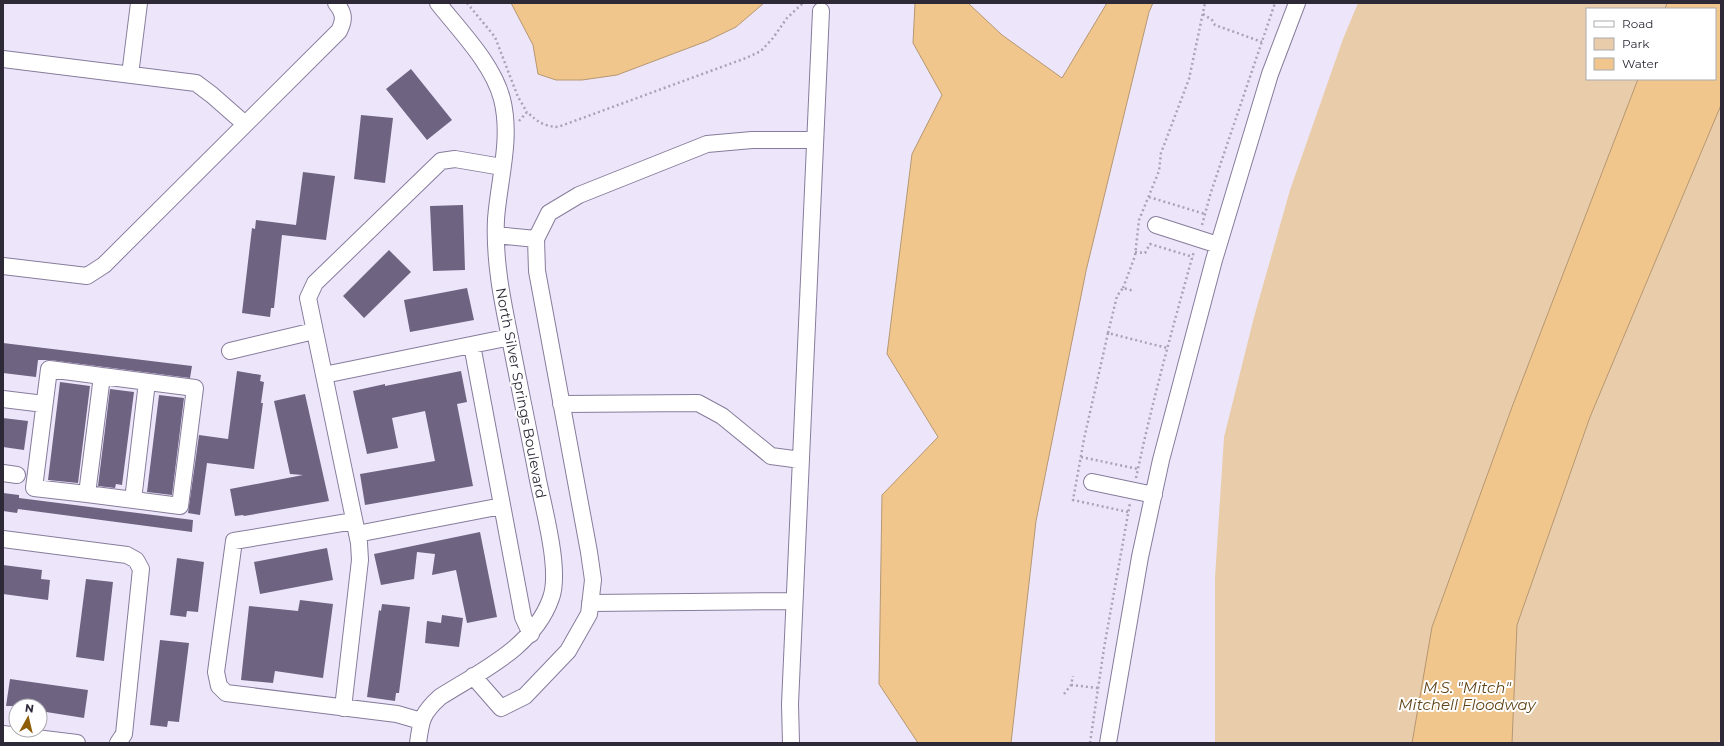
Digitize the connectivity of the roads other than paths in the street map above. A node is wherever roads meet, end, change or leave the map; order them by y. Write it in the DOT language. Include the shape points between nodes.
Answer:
graph roads {
  1 [pos="140,3"];
  2 [pos="336,3"];
  3 [pos="438,3"];
  4 [pos="1297,3"];
  5 [pos="821,11"];
  6 [pos="3,59"];
  7 [pos="130,75"];
  8 [pos="245,124"];
  9 [pos="815,140"];
  10 [pos="502,167"];
  11 [pos="1156,225"];
  12 [pos="496,235"];
  13 [pos="536,239"];
  14 [pos="1218,245"];
  15 [pos="3,266"];
  16 [pos="314,331"];
  17 [pos="510,337"];
  18 [pos="472,345"];
  19 [pos="230,351"];
  20 [pos="324,375"];
  21 [pos="102,376"];
  22 [pos="147,382"];
  23 [pos="3,398"];
  24 [pos="44,404"];
  25 [pos="561,404"];
  26 [pos="800,460"];
  27 [pos="1092,482"];
  28 [pos="87,494"];
  29 [pos="1154,495"];
  30 [pos="133,500"];
  31 [pos="502,506"];
  32 [pos="355,527"];
  33 [pos="3,539"];
  34 [pos="794,601"];
  35 [pos="590,604"];
  36 [pos="531,634"];
  37 [pos="473,676"];
  38 [pos="343,708"];
  39 [pos="421,721"];
  40 [pos="3,734"];
  41 [pos="78,743"];
  42 [pos="118,743"];
  43 [pos="418,743"];
  44 [pos="791,743"];
  45 [pos="1108,743"];
  1 -- 7 [label="street"];
  2 -- 8 [label="street" via="344,22 339,31"];
  3 -- 10 [label="street, North Silver Springs Boulevard" via="495,78 505,115"];
  4 -- 14 [label="street" via="1270,74"];
  5 -- 9 [label="street"];
  6 -- 7 [label="street"];
  7 -- 8 [label="street" via="196,83"];
  8 -- 15 [label="street" via="104,265 87,276"];
  9 -- 13 [label="street" via="752,140 707,144 578,195 549,213"];
  9 -- 26 [label="street"];
  10 -- 12 [label="street, North Silver Springs Boulevard"];
  10 -- 16 [label="street" via="455,159 441,161 315,283 308,298"];
  11 -- 14 [label="street"];
  12 -- 13 [label="street"];
  12 -- 17 [label="street, North Silver Springs Boulevard" via="496,265"];
  13 -- 25 [label="street" via="536,272"];
  14 -- 29 [label="street"];
  16 -- 19 [label="street"];
  16 -- 20 [label="street"];
  17 -- 18 [label="street"];
  17 -- 36 [label="street, North Silver Springs Boulevard" via="554,568 552,597"];
  18 -- 20 [label="street"];
  18 -- 31 [label="street"];
  20 -- 32 [label="street"];
  21 -- 22 [label="street"];
  21 -- 24 [label="street" via="49,369"];
  21 -- 28 [label="street"];
  22 -- 30 [label="street"];
  22 -- 30 [label="street" via="195,388 180,506"];
  23 -- 24 [label="street"];
  24 -- 28 [label="street" via="34,488"];
  25 -- 26 [label="street" via="698,403 722,416 770,456"];
  25 -- 35 [label="street" via="589,552 593,580"];
  26 -- 34 [label="street"];
  27 -- 29 [label="street"];
  28 -- 30 [label="street"];
  29 -- 45 [label="street" via="1140,557"];
  31 -- 32 [label="street"];
  31 -- 36 [label="street" via="523,617"];
  32 -- 38 [label="street" via="360,560"];
  32 -- 38 [label="street" via="234,541 216,672 219,686 226,693"];
  33 -- 42 [label="street" via="126,555 136,560 141,569 124,734"];
  34 -- 35 [label="street"];
  34 -- 44 [label="street"];
  35 -- 37 [label="street" via="589,614 568,651 525,696 501,708"];
  36 -- 37 [label="street, North Silver Springs Boulevard" via="516,648"];
  37 -- 39 [label="street, North Silver Springs Boulevard" via="440,697"];
  38 -- 39 [label="street" via="397,714"];
  39 -- 43 [label="street, North Silver Springs Boulevard"];
  40 -- 41 [label="street"];
}
